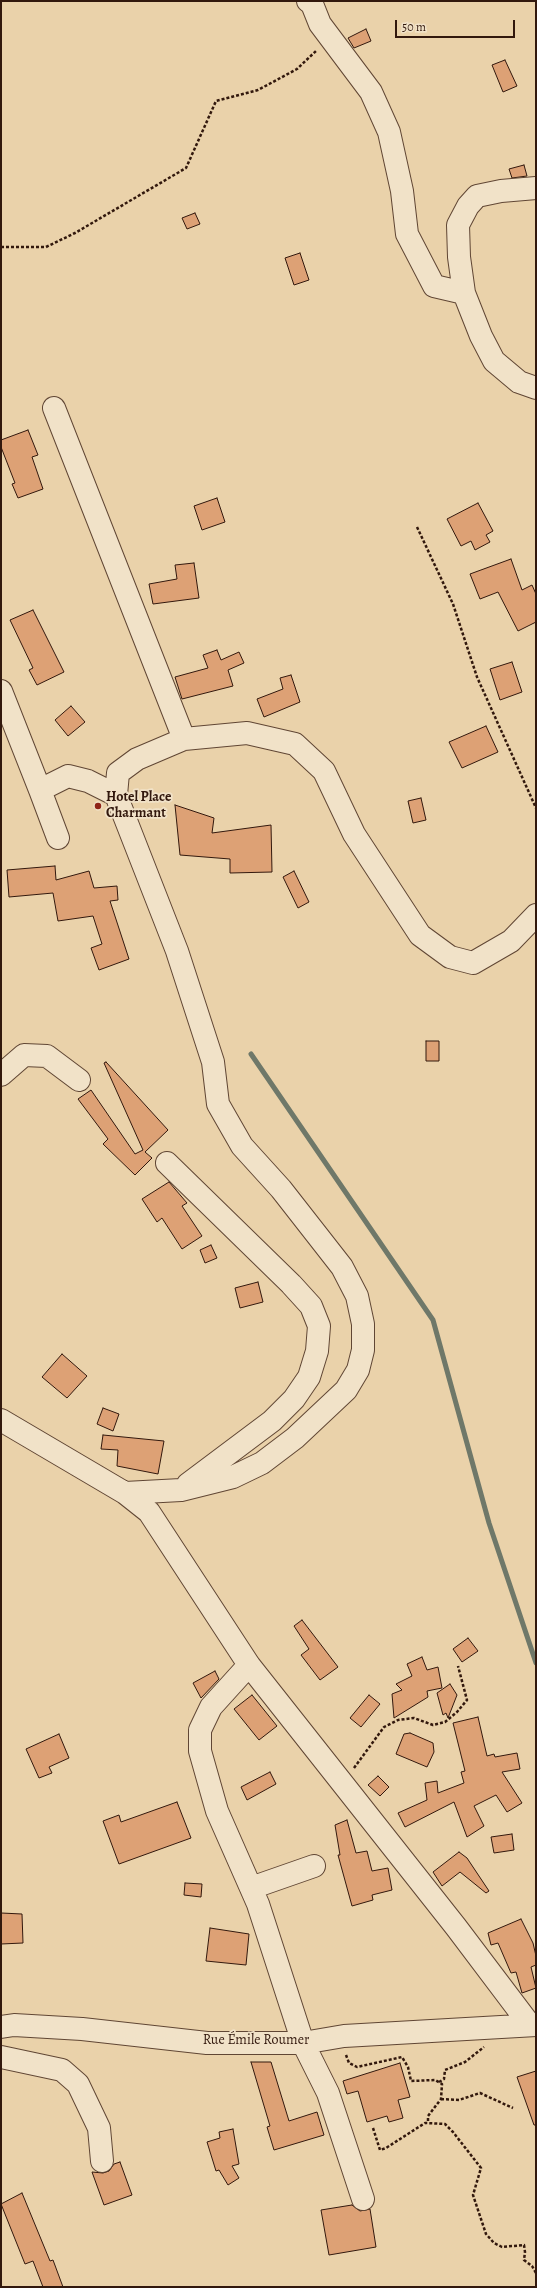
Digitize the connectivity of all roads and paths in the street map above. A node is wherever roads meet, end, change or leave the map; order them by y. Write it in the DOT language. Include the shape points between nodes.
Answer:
graph roads {
  1 [pos="308,1"];
  2 [pos="336,46"];
  3 [pos="536,188"];
  4 [pos="1,247"];
  5 [pos="464,293"];
  6 [pos="536,388"];
  7 [pos="54,408"];
  8 [pos="417,527"];
  9 [pos="1,691"];
  10 [pos="184,739"];
  11 [pos="40,790"];
  12 [pos="116,795"];
  13 [pos="536,808"];
  14 [pos="58,838"];
  15 [pos="536,915"];
  16 [pos="1,1075"];
  17 [pos="79,1080"];
  18 [pos="166,1162"];
  19 [pos="1,1420"];
  20 [pos="181,1490"];
  21 [pos="125,1493"];
  22 [pos="249,1665"];
  23 [pos="458,1666"];
  24 [pos="343,1783"];
  25 [pos="314,1866"];
  26 [pos="251,1888"];
  27 [pos="533,2025"];
  28 [pos="1,2027"];
  29 [pos="488,2029"];
  30 [pos="344,2036"];
  31 [pos="303,2044"];
  32 [pos="1,2057"];
  33 [pos="438,2082"];
  34 [pos="441,2099"];
  35 [pos="513,2108"];
  36 [pos="428,2123"];
  37 [pos="373,2128"];
  38 [pos="102,2161"];
  39 [pos="363,2198"];
  40 [pos="536,2273"];
  1 -- 2 [label="street"];
  2 -- 4 [label="path" via="317,50 297,69 258,90 216,101 186,168 75,233 46,247"];
  2 -- 5 [label="street" via="371,92 389,132 402,191 407,234 434,286"];
  3 -- 5 [label="street" via="477,196 468,206 458,225"];
  5 -- 6 [label="street" via="494,361 519,382"];
  7 -- 10 [label="street"];
  8 -- 13 [label="path" via="453,604 477,677"];
  9 -- 11 [label="street"];
  10 -- 12 [label="street" via="137,759 118,773"];
  10 -- 15 [label="street" via="248,733 295,744 324,771 354,834 420,935 450,957 473,963 511,941"];
  11 -- 12 [label="street" via="68,776 88,781"];
  11 -- 14 [label="street"];
  12 -- 20 [label="street" via="177,952 213,1062 218,1104 242,1146 282,1189 342,1267 357,1296 362,1324 362,1350 358,1370 346,1390 326,1410 262,1464 233,1477"];
  16 -- 17 [label="street" via="24,1055 47,1056"];
  18 -- 20 [label="street" via="291,1284 311,1306 319,1326 317,1351 309,1377 294,1399 272,1421"];
  19 -- 21 [label="street"];
  20 -- 21 [label="street"];
  21 -- 22 [label="street" via="150,1512"];
  22 -- 24 [label="street"];
  22 -- 26 [label="street" via="211,1707 200,1730 200,1751 217,1811"];
  23 -- 24 [label="path" via="467,1700 457,1712 445,1722 433,1725 414,1718 398,1720 384,1727"];
  24 -- 27 [label="street"];
  25 -- 26 [label="street"];
  26 -- 31 [label="street"];
  27 -- 29 [label="street, Rue Émile Roumer"];
  28 -- 31 [label="street, Rue Émile Roumer" via="14,2025 82,2028 208,2043"];
  29 -- 30 [label="street, Rue Émile Roumer"];
  29 -- 33 [label="path" via="486,2046 465,2062 445,2070 444,2079"];
  30 -- 31 [label="street, Rue Émile Roumer"];
  30 -- 33 [label="path" via="344,2048 349,2063 357,2067 402,2057 408,2067 411,2081"];
  31 -- 39 [label="street" via="328,2093"];
  32 -- 38 [label="street" via="62,2070 78,2084 99,2128"];
  33 -- 34 [label="path" via="442,2084"];
  34 -- 35 [label="path" via="459,2100 480,2093"];
  34 -- 36 [label="path" via="428,2116"];
  36 -- 37 [label="path" via="417,2126 380,2150"];
  36 -- 40 [label="path" via="445,2124 460,2139 481,2168 473,2195 486,2234 494,2243 502,2246 524,2245 524,2260"];
}
